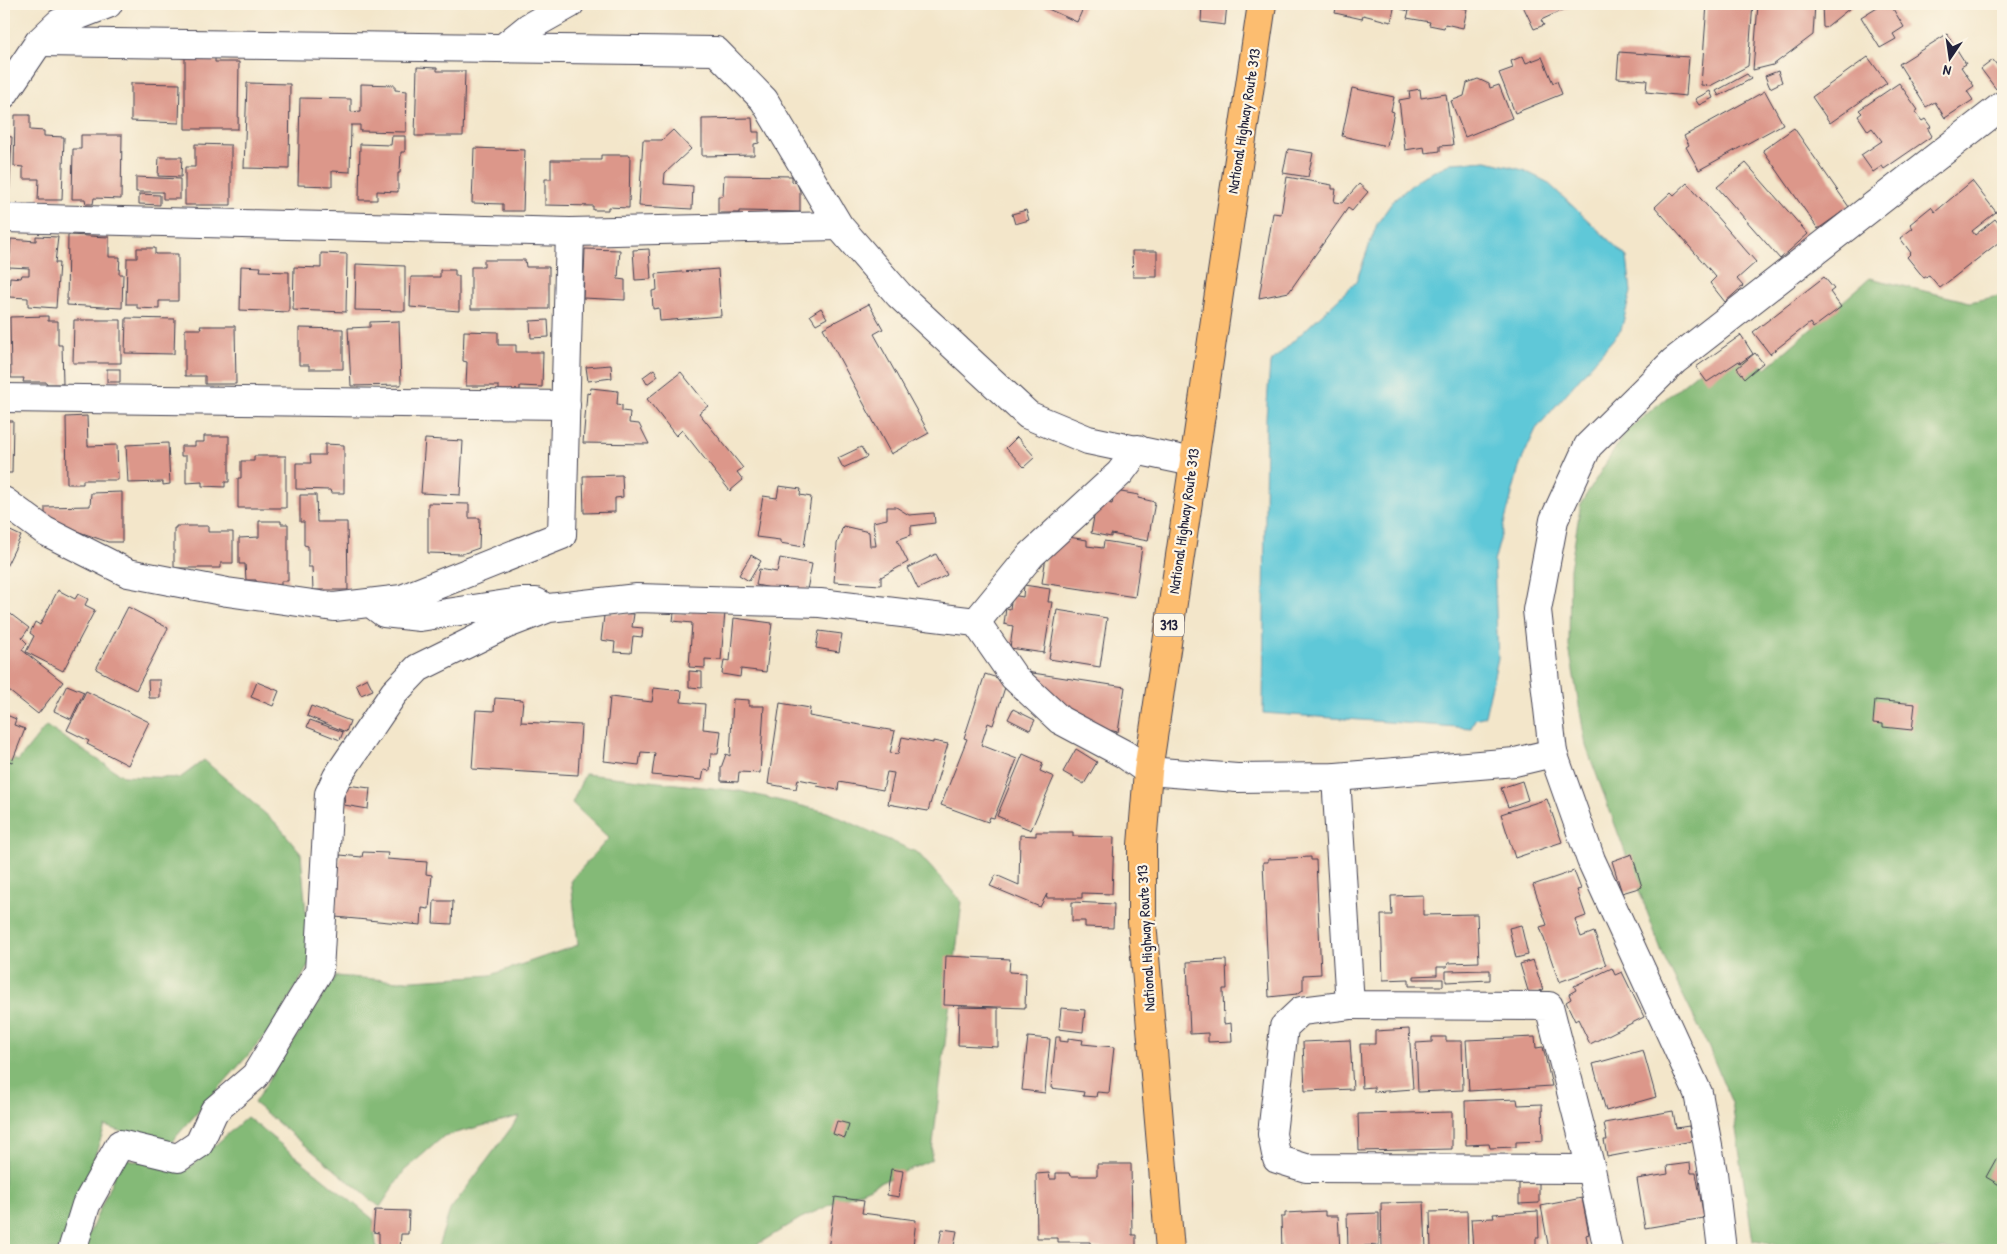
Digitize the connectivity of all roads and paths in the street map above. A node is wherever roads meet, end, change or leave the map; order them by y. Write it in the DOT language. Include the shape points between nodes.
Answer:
graph roads {
  1 [pos="108,4"];
  2 [pos="570,4"];
  3 [pos="1262,4"];
  4 [pos="39,42"];
  5 [pos="504,48"];
  6 [pos="4,94"];
  7 [pos="2003,105"];
  8 [pos="4,218"];
  9 [pos="839,226"];
  10 [pos="570,232"];
  11 [pos="4,398"];
  12 [pos="566,405"];
  13 [pos="1138,449"];
  14 [pos="1193,462"];
  15 [pos="4,501"];
  16 [pos="371,603"];
  17 [pos="548,608"];
  18 [pos="976,622"];
  19 [pos="1553,752"];
  20 [pos="1148,771"];
  21 [pos="1336,777"];
  22 [pos="1350,1005"];
  23 [pos="1591,1169"];
  24 [pos="72,1250"];
  25 [pos="1170,1250"];
  26 [pos="1608,1250"];
  27 [pos="1722,1250"];
  1 -- 4 [label="street" via="59,22"];
  2 -- 5 [label="street" via="529,27"];
  3 -- 14 [label="highway, National Highway Route 313 / 313"];
  4 -- 5 [label="street"];
  4 -- 6 [label="street"];
  5 -- 9 [label="street" via="716,51 764,100"];
  7 -- 19 [label="street" via="1674,361 1588,446 1554,520 1537,610"];
  8 -- 10 [label="street"];
  9 -- 10 [label="street"];
  9 -- 13 [label="street" via="899,295 1028,415 1088,440"];
  10 -- 12 [label="street"];
  11 -- 12 [label="street"];
  12 -- 16 [label="street" via="562,535 402,599"];
  13 -- 14 [label="street"];
  13 -- 18 [label="street" via="1120,473 1031,555"];
  14 -- 20 [label="highway, National Highway Route 313 / 313"];
  15 -- 16 [label="street" via="45,532 128,573 227,592 334,606"];
  16 -- 17 [label="street" via="384,613 420,617 520,602 536,602"];
  17 -- 18 [label="street" via="637,598 820,603"];
  17 -- 24 [label="street" via="505,625 418,668 394,693 329,794 319,971 255,1076 214,1110 199,1144 178,1158 120,1144 86,1205"];
  18 -- 20 [label="street" via="1014,677 1060,720 1124,754"];
  19 -- 21 [label="street" via="1515,762"];
  19 -- 27 [label="street" via="1591,860 1698,1093 1713,1173"];
  20 -- 21 [label="street" via="1237,778"];
  20 -- 25 [label="highway, National Highway Route 313 / 313" via="1142,845 1142,922"];
  21 -- 22 [label="street"];
  22 -- 23 [label="street" via="1549,1006"];
  22 -- 23 [label="street" via="1302,1011 1284,1027 1272,1134 1277,1159 1306,1168"];
  23 -- 26 [label="street"];
}
